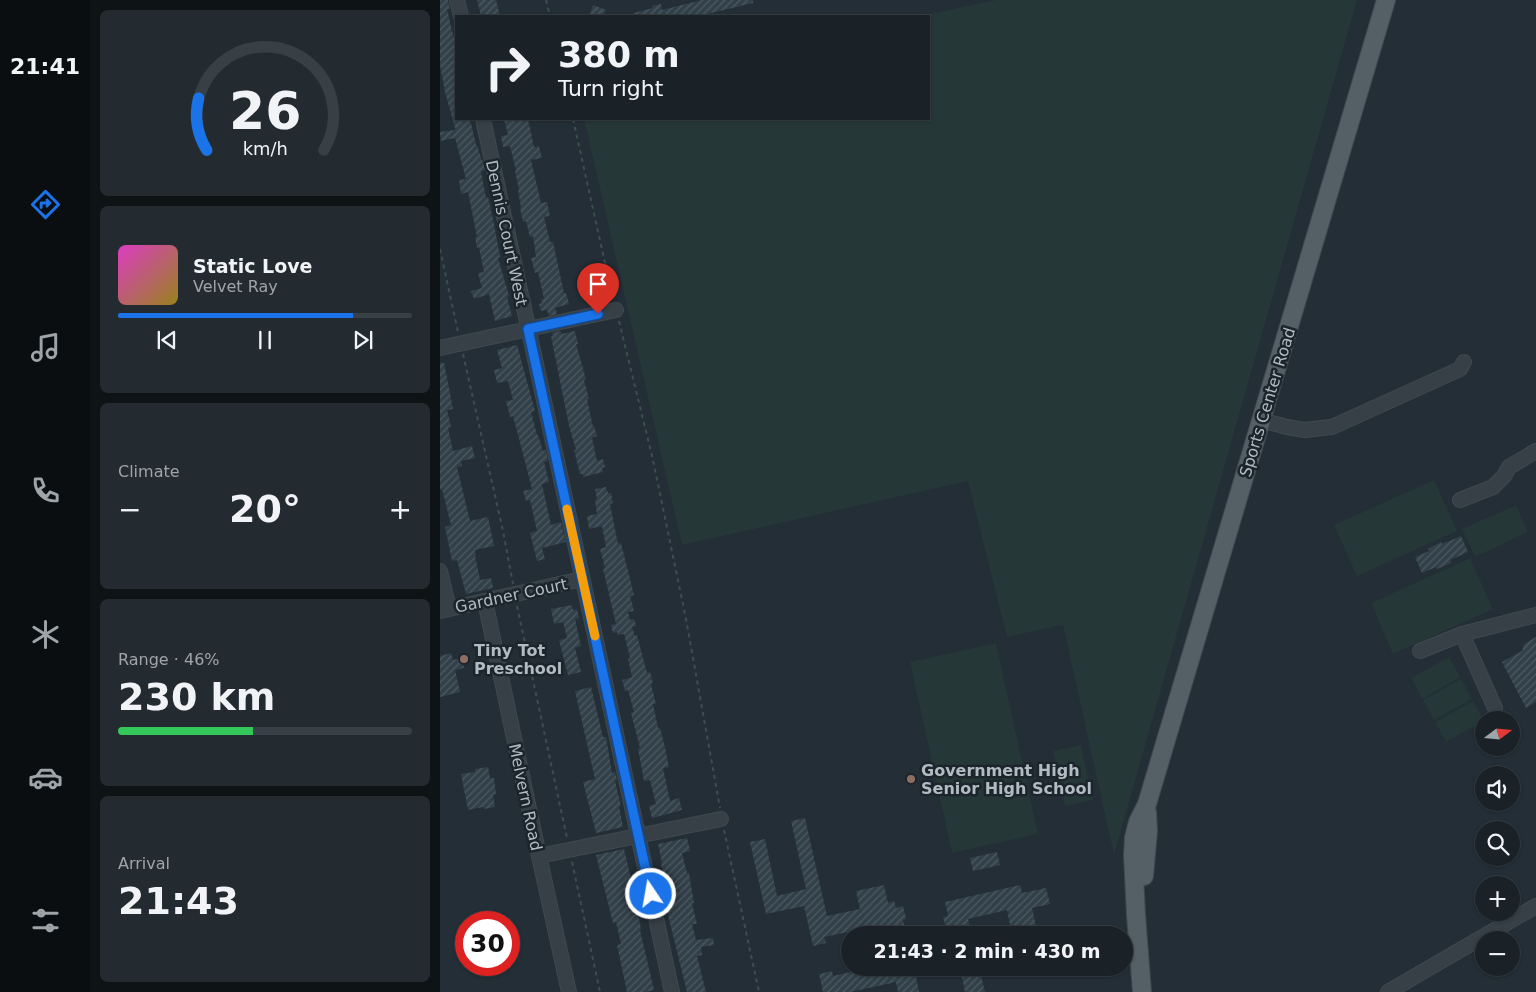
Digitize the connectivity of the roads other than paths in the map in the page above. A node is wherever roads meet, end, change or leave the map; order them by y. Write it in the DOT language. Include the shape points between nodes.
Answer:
graph roads {
  1 [pos="457,0"];
  2 [pos="1386,0"];
  3 [pos="460,15"];
  4 [pos="483,120"];
  5 [pos="616,310"];
  6 [pos="528,329"];
  7 [pos="440,348"];
  8 [pos="1464,362"];
  9 [pos="1261,420"];
  10 [pos="1536,451"];
  11 [pos="1460,500"];
  12 [pos="440,571"];
  13 [pos="582,579"];
  14 [pos="485,601"];
  15 [pos="444,610"];
  16 [pos="1536,615"];
  17 [pos="1462,634"];
  18 [pos="1420,651"];
  19 [pos="1495,708"];
  20 [pos="1147,804"];
  21 [pos="722,819"];
  22 [pos="638,836"];
  23 [pos="539,856"];
  24 [pos="1536,906"];
  25 [pos="569,992"];
  26 [pos="672,992"];
  27 [pos="1142,992"];
  28 [pos="1152,992"];
  29 [pos="1388,992"];
  1 -- 3 [label="street"];
  2 -- 9 [label="main road, Sports Center Road"];
  4 -- 6 [label="street, Dennis Court West"];
  5 -- 6 [label="street"];
  6 -- 7 [label="street"];
  6 -- 13 [label="street, Dennis Court West"];
  8 -- 9 [label="street" via="1460,369 1332,427 1304,430"];
  9 -- 20 [label="main road, Sports Center Road"];
  10 -- 11 [label="street" via="1509,467 1493,487"];
  12 -- 15 [label="street"];
  13 -- 14 [label="street, Gardner Court"];
  13 -- 22 [label="street, Dennis Court West"];
  14 -- 15 [label="street, Gardner Court"];
  14 -- 23 [label="street, Melvern Road"];
  16 -- 17 [label="street"];
  17 -- 18 [label="street"];
  17 -- 19 [label="street"];
  20 -- 27 [label="main road, Sports Center Road" via="1138,822 1133,855"];
  20 -- 28 [label="main road, Sports Center Road" via="1144,902"];
  21 -- 22 [label="street"];
  22 -- 23 [label="street"];
  22 -- 26 [label="street, Dennis Court West"];
  23 -- 25 [label="street, Melvern Road"];
  24 -- 29 [label="street"];
}
